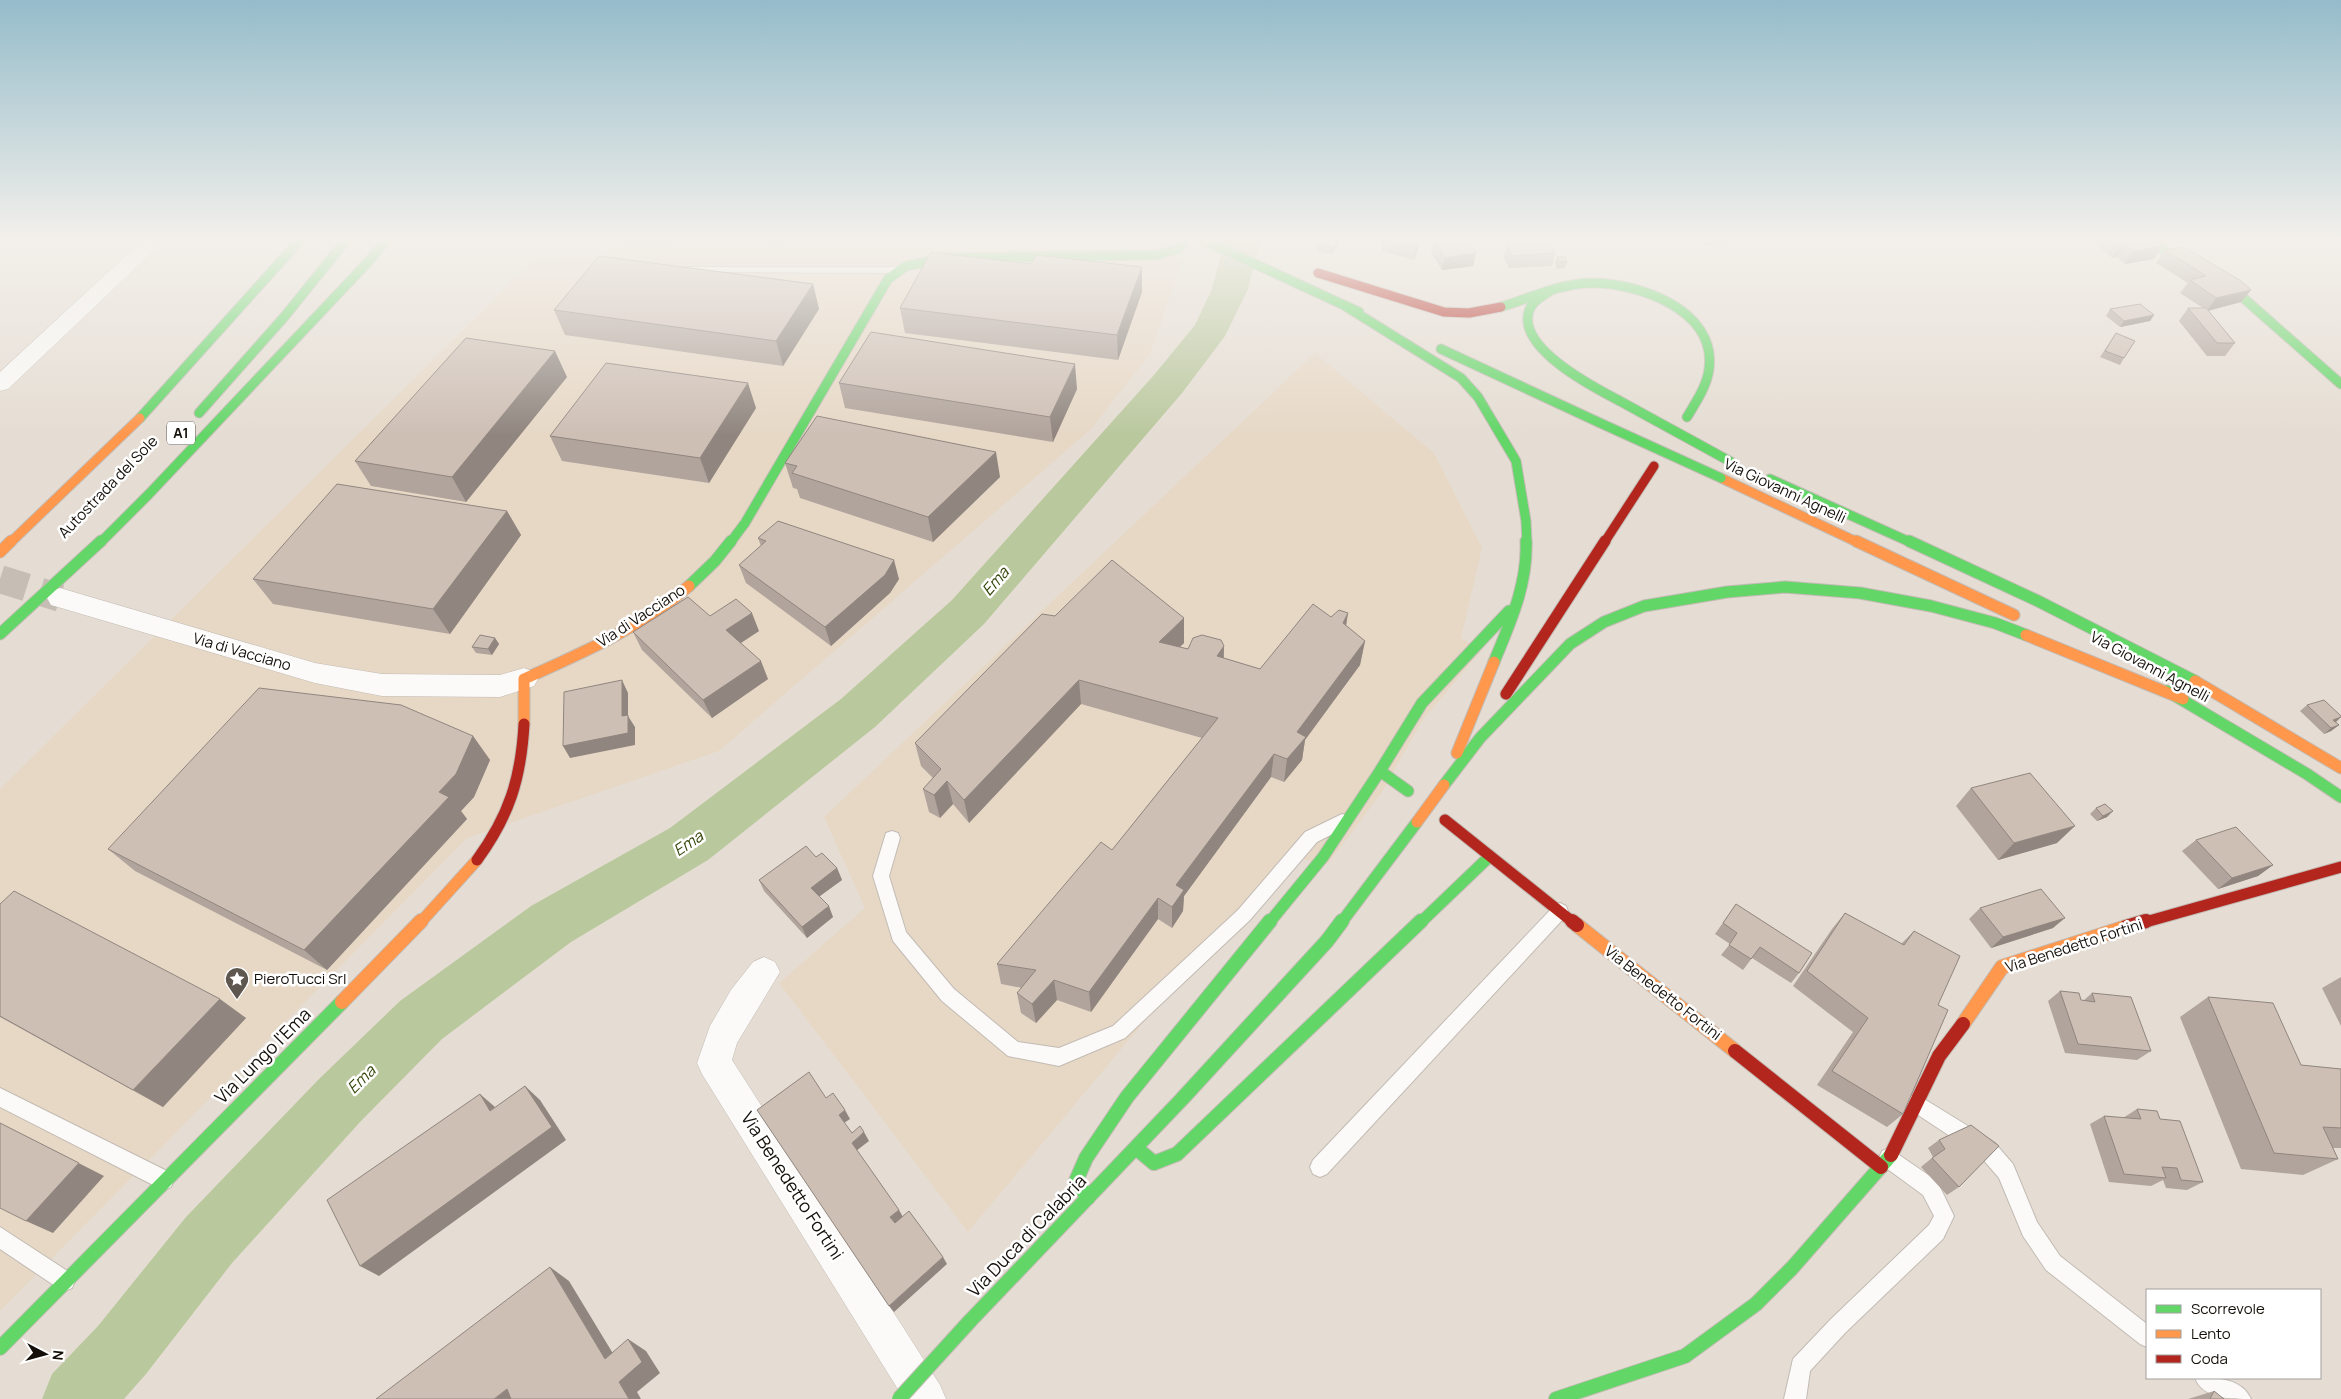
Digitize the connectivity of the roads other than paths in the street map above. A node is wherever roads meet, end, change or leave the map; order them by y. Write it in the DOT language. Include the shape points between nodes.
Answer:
graph roads {
  1 [pos="86,304"];
  2 [pos="242,304"];
  3 [pos="294,304"];
  4 [pos="328,304"];
  5 [pos="873,304"];
  6 [pos="1342,304"];
  7 [pos="1387,304"];
  8 [pos="1413,304"];
  9 [pos="1508,304"];
  10 [pos="1533,304"];
  11 [pos="1669,304"];
  12 [pos="2251,304"];
  13 [pos="1406,313"];
  14 [pos="0,384"];
  15 [pos="2341,384"];
  16 [pos="1585,395"];
  17 [pos="1615,404"];
  18 [pos="1687,416"];
  19 [pos="194,419"];
  20 [pos="1737,465"];
  21 [pos="1654,466"];
  22 [pos="1760,475"];
  23 [pos="0,552"];
  24 [pos="60,598"];
  25 [pos="1518,601"];
  26 [pos="2025,620"];
  27 [pos="2042,628"];
  28 [pos="0,634"];
  29 [pos="524,679"];
  30 [pos="2183,699"];
  31 [pos="1480,738"];
  32 [pos="2341,768"];
  33 [pos="1380,772"];
  34 [pos="1444,785"];
  35 [pos="1408,791"];
  36 [pos="2341,797"];
  37 [pos="1350,817"];
  38 [pos="1445,820"];
  39 [pos="892,838"];
  40 [pos="1490,856"];
  41 [pos="2341,867"];
  42 [pos="1560,911"];
  43 [pos="764,972"];
  44 [pos="0,1097"];
  45 [pos="1916,1103"];
  46 [pos="1136,1148"];
  47 [pos="1885,1162"];
  48 [pos="1320,1167"];
  49 [pos="164,1180"];
  50 [pos="1088,1198"];
  51 [pos="0,1237"];
  52 [pos="65,1281"];
  53 [pos="2146,1336"];
  54 [pos="0,1348"];
  55 [pos="2207,1379"];
  56 [pos="899,1399"];
  57 [pos="926,1399"];
  58 [pos="1556,1399"];
  59 [pos="1795,1399"];
  60 [pos="2240,1399"];
  1 -- 14 [label="street"];
  2 -- 23 [label="main road, Autostrada del Sole / A1" via="132,427"];
  3 -- 19 [label="main road, A1"];
  4 -- 28 [label="main road" via="150,494"];
  5 -- 29 [label="main road, Via di Vacciano" via="745,523 724,552 674,599 600,643"];
  6 -- 25 [label="main road" via="1461,378 1478,397 1506,441 1516,461 1526,521 1527,563"];
  6 -- 26 [label="main road, Via Giovanni Agnelli, bridge"];
  7 -- 13 [label="main road"];
  8 -- 9 [label="main road" via="1456,313 1492,310"];
  10 -- 17 [label="main road" via="1528,318 1534,337 1551,359"];
  11 -- 18 [label="main road" via="1687,315 1704,334 1709,349 1710,371 1703,392"];
  12 -- 15 [label="main road"];
  16 -- 17 [label="main road"];
  17 -- 20 [label="main road, bridge"];
  21 -- 31 [label="main road"];
  22 -- 32 [label="main road, Via Giovanni Agnelli" via="2109,634 2191,678"];
  24 -- 29 [label="street, Via di Vacciano" via="315,673 382,685 500,686"];
  25 -- 33 [label="main road" via="1422,703"];
  25 -- 34 [label="main road"];
  27 -- 30 [label="main road, Via Giovanni Agnelli"];
  29 -- 49 [label="main road, Via Lungo l'Ema" via="520,775 501,824 472,867"];
  30 -- 31 [label="main road" via="1995,623 1860,593 1785,587 1683,598 1644,606 1604,622 1570,644"];
  30 -- 36 [label="main road, Via Giovanni Agnelli"];
  31 -- 34 [label="main road"];
  33 -- 35 [label="main road"];
  33 -- 37 [label="main road"];
  34 -- 46 [label="main road, Via Duca di Calabria, bridge" via="1327,941"];
  37 -- 39 [label="lane" via="1311,837 1244,915 1118,1032 1059,1057 1014,1050 948,995 899,936 881,876"];
  37 -- 50 [label="main road" via="1323,858 1127,1096 1086,1158 1076,1181"];
  38 -- 40 [label="main road, Via Benedetto Fortini"];
  40 -- 42 [label="main road, Via Benedetto Fortini"];
  40 -- 46 [label="main road" via="1177,1154 1154,1163"];
  41 -- 45 [label="main road, Via Benedetto Fortini" via="2100,934 2002,967 1940,1056"];
  42 -- 47 [label="main road, Via Benedetto Fortini"];
  42 -- 48 [label="lane"];
  43 -- 57 [label="street, Via Benedetto Fortini" via="722,1037 714,1063"];
  44 -- 49 [label="lane"];
  45 -- 47 [label="main road, Via Benedetto Fortini"];
  45 -- 53 [label="lane" via="1987,1149 2006,1172 2030,1229 2053,1263"];
  46 -- 50 [label="main road, Via Duca di Calabria"];
  47 -- 58 [label="main road, Via Benedetto Fortini" via="1756,1304 1685,1356"];
  47 -- 59 [label="lane" via="1930,1188 1944,1216 1936,1232 1800,1366"];
  49 -- 52 [label="main road, Via Lungo l'Ema"];
  50 -- 56 [label="main road, Via Duca di Calabria, bridge"];
  51 -- 52 [label="lane"];
  52 -- 54 [label="main road, Via Lungo l'Ema"];
  55 -- 60 [label="lane"];
}
